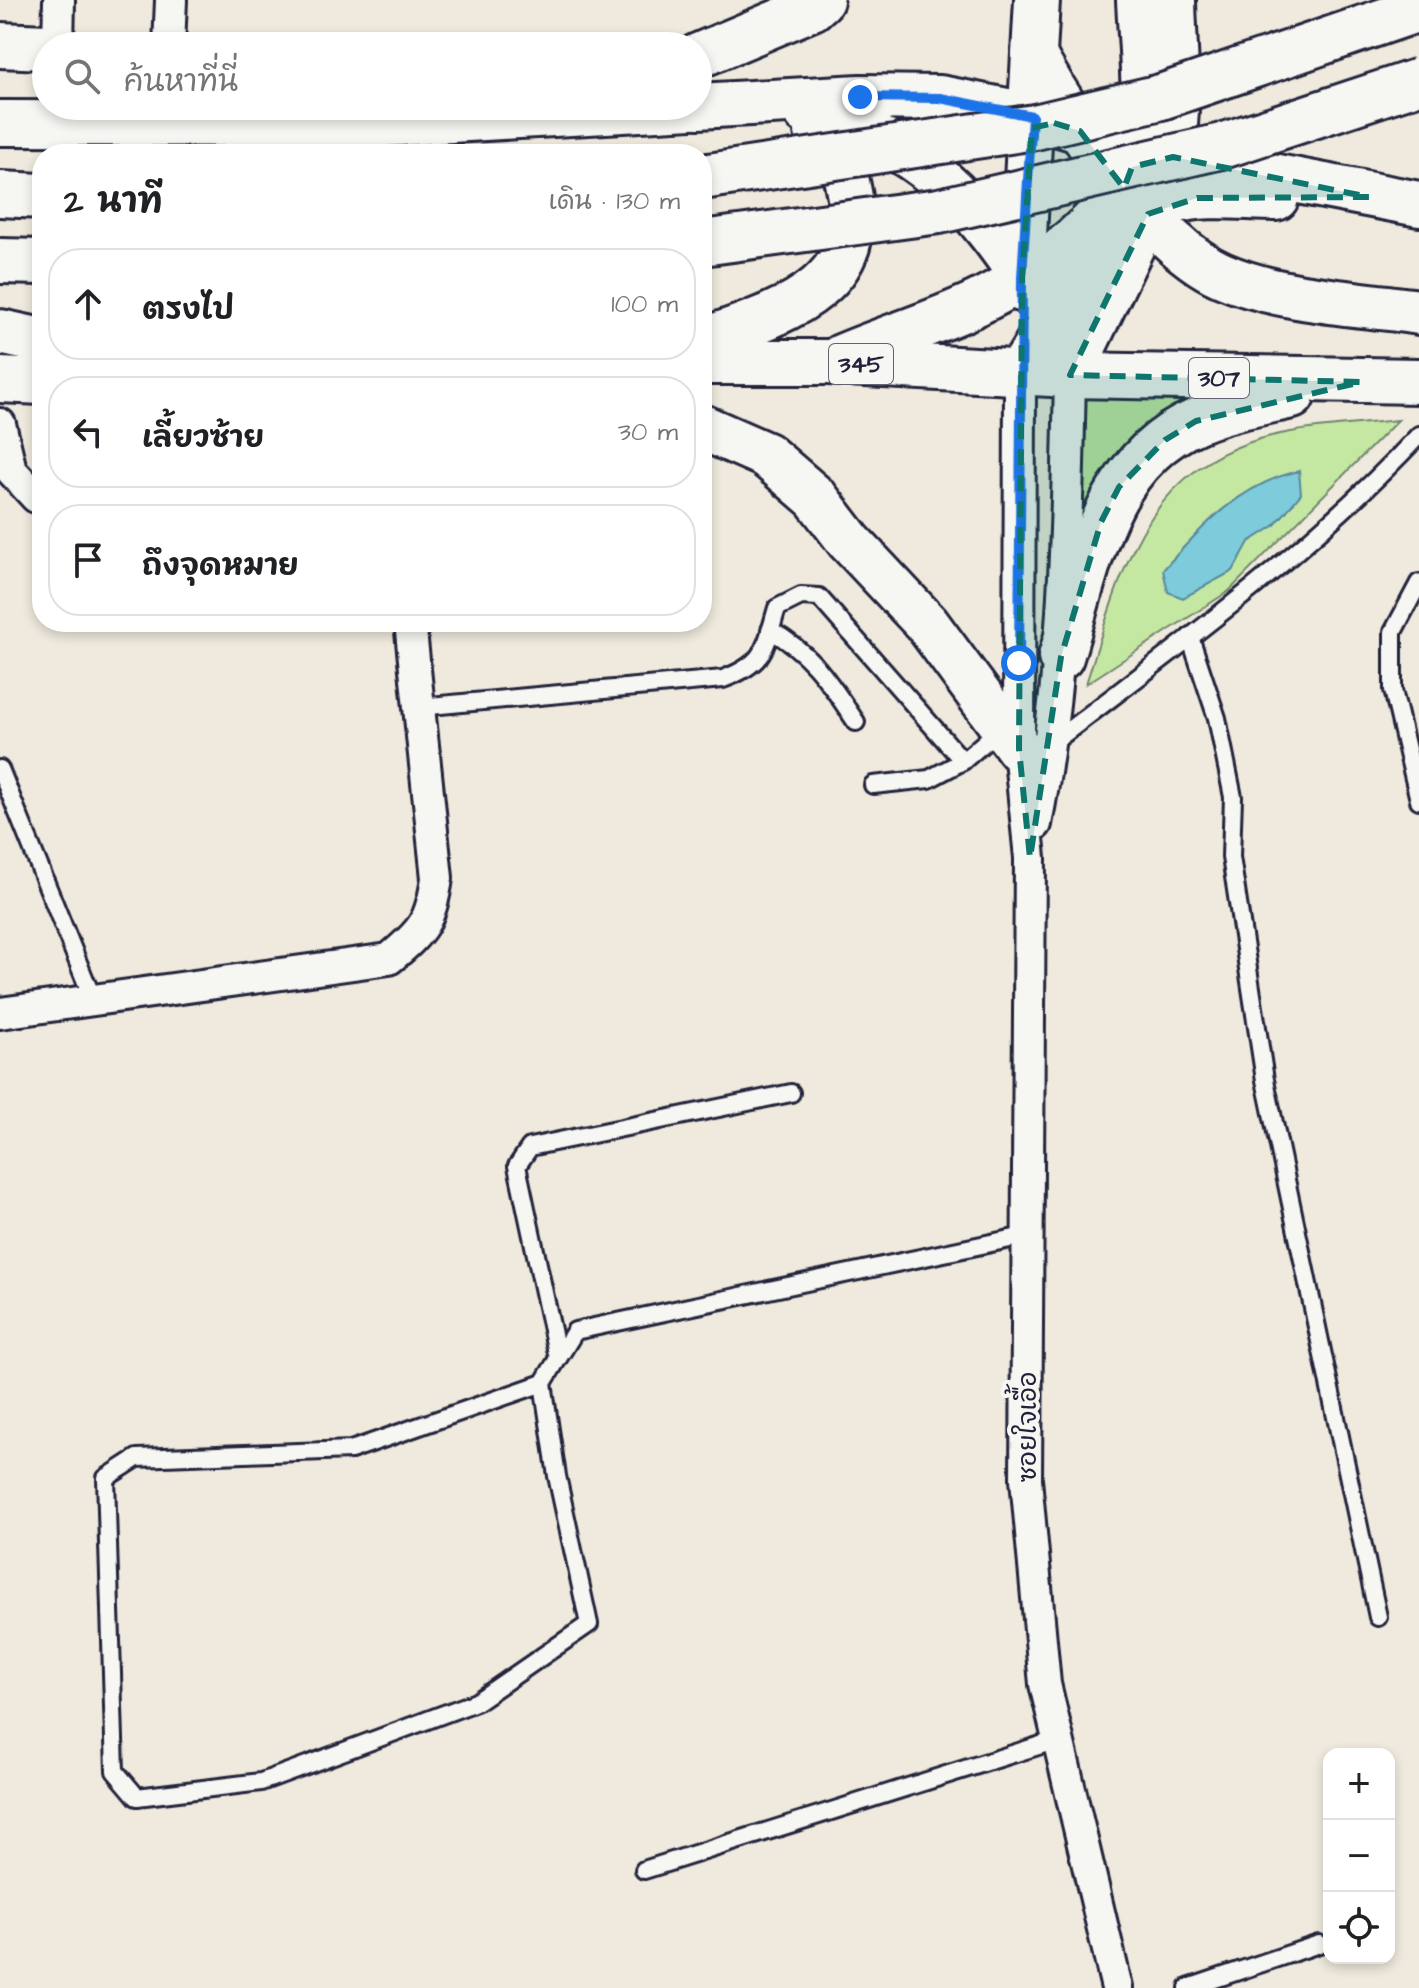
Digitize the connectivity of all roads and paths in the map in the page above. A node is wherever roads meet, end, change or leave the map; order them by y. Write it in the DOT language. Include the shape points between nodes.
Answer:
graph roads {
  1 [pos="59,0"];
  2 [pos="171,0"];
  3 [pos="821,0"];
  4 [pos="1037,0"];
  5 [pos="1139,0"];
  6 [pos="1173,0"];
  7 [pos="1405,0"];
  8 [pos="1419,12"];
  9 [pos="58,32"];
  10 [pos="170,32"];
  11 [pos="0,45"];
  12 [pos="32,46"];
  13 [pos="712,50"];
  14 [pos="1034,56"];
  15 [pos="1419,81"];
  16 [pos="766,101"];
  17 [pos="712,105"];
  18 [pos="1032,116"];
  19 [pos="406,120"];
  20 [pos="452,120"];
  21 [pos="0,123"];
  22 [pos="384,124"];
  23 [pos="1080,131"];
  24 [pos="1156,153"];
  25 [pos="712,175"];
  26 [pos="0,194"];
  27 [pos="32,196"];
  28 [pos="1369,197"];
  29 [pos="1136,201"];
  30 [pos="1419,204"];
  31 [pos="712,242"];
  32 [pos="0,261"];
  33 [pos="32,262"];
  34 [pos="1022,277"];
  35 [pos="1419,312"];
  36 [pos="0,325"];
  37 [pos="1048,326"];
  38 [pos="32,327"];
  39 [pos="0,332"];
  40 [pos="712,337"];
  41 [pos="32,339"];
  42 [pos="712,362"];
  43 [pos="828,362"];
  44 [pos="1020,373"];
  45 [pos="1070,375"];
  46 [pos="0,380"];
  47 [pos="1419,381"];
  48 [pos="32,382"];
  49 [pos="1361,382"];
  50 [pos="0,424"];
  51 [pos="712,431"];
  52 [pos="1419,435"];
  53 [pos="32,493"];
  54 [pos="1419,583"];
  55 [pos="770,630"];
  56 [pos="411,632"];
  57 [pos="1190,637"];
  58 [pos="1061,657"];
  59 [pos="419,707"];
  60 [pos="856,722"];
  61 [pos="1024,740"];
  62 [pos="963,761"];
  63 [pos="0,769"];
  64 [pos="873,785"];
  65 [pos="1419,800"];
  66 [pos="92,997"];
  67 [pos="0,1013"];
  68 [pos="791,1093"];
  69 [pos="1029,1235"];
  70 [pos="558,1358"];
  71 [pos="543,1383"];
  72 [pos="1378,1617"];
  73 [pos="1057,1740"];
  74 [pos="644,1870"];
  75 [pos="1319,1944"];
  76 [pos="1117,1988"];
  77 [pos="1188,1988"];
  1 -- 9 [label="street"];
  2 -- 10 [label="street"];
  3 -- 13 [label="main road"];
  4 -- 14 [label="main road"];
  5 -- 24 [label="main road" via="1143,109"];
  6 -- 24 [label="main road" via="1176,118"];
  7 -- 8 [label="main road"];
  8 -- 25 [label="main road, bridge" via="1161,97 1035,127"];
  11 -- 12 [label="main road"];
  14 -- 18 [label="main road"];
  14 -- 23 [label="main road"];
  15 -- 31 [label="main road, bridge" via="1222,146 939,211"];
  16 -- 17 [label="main road"];
  16 -- 18 [label="main road" via="940,98"];
  16 -- 34 [label="main road" via="851,123 920,161 975,214"];
  16 -- 40 [label="main road" via="830,138 844,166 851,222 825,285 788,309"];
  18 -- 23 [label="main road"];
  18 -- 34 [label="main road"];
  19 -- 22 [label="main road"];
  20 -- 22 [label="main road"];
  21 -- 22 [label="main road"];
  23 -- 24 [label="main road"];
  23 -- 29 [label="main road"];
  24 -- 28 [label="main road"];
  24 -- 29 [label="main road"];
  26 -- 27 [label="main road"];
  28 -- 29 [label="main road"];
  28 -- 30 [label="main road"];
  29 -- 34 [label="main road"];
  29 -- 35 [label="main road" via="1188,254 1221,275 1255,286"];
  29 -- 37 [label="main road"];
  29 -- 45 [label="main road"];
  32 -- 33 [label="main road"];
  34 -- 37 [label="main road"];
  34 -- 43 [label="main road" via="976,303"];
  34 -- 44 [label="main road"];
  36 -- 38 [label="main road"];
  37 -- 44 [label="main road"];
  37 -- 45 [label="main road"];
  39 -- 41 [label="main road"];
  42 -- 43 [label="main road, 345"];
  43 -- 44 [label="main road, 345"];
  44 -- 45 [label="main road, 307"];
  44 -- 61 [label="street"];
  45 -- 49 [label="main road, 307"];
  45 -- 58 [label="street"];
  46 -- 48 [label="main road"];
  47 -- 49 [label="main road, 307"];
  49 -- 58 [label="main road" via="1196,421 1141,460 1101,522"];
  50 -- 53 [label="street" via="11,470"];
  51 -- 61 [label="main road" via="766,455 816,498"];
  52 -- 57 [label="lane" via="1376,481"];
  54 -- 65 [label="lane" via="1393,632 1393,690"];
  55 -- 59 [label="lane" via="764,655 744,672 723,679"];
  55 -- 60 [label="lane" via="795,643 816,663"];
  55 -- 62 [label="lane" via="777,608 801,596 819,597"];
  56 -- 59 [label="street"];
  57 -- 61 [label="lane"];
  57 -- 72 [label="lane" via="1217,718 1233,797 1231,857 1265,1080"];
  58 -- 61 [label="street"];
  59 -- 66 [label="street" via="437,878 432,912 413,939 389,959"];
  61 -- 62 [label="lane"];
  61 -- 69 [label="street, ซอยใจเอื้อ" via="1030,858"];
  62 -- 64 [label="lane" via="929,779"];
  63 -- 66 [label="lane"];
  66 -- 67 [label="street"];
  68 -- 70 [label="lane" via="530,1147 517,1166"];
  69 -- 70 [label="lane" via="575,1331"];
  69 -- 73 [label="street, ซอยใจเอื้อ" via="1026,1479 1045,1684"];
  70 -- 71 [label="lane"];
  71 -- 71 [label="lane" via="589,1624 476,1702 261,1782 137,1797 115,1771 106,1478 137,1458 351,1450"];
  73 -- 74 [label="lane"];
  73 -- 76 [label="street, ซอยใจเอื้อ"];
  75 -- 77 [label="lane"];
}
